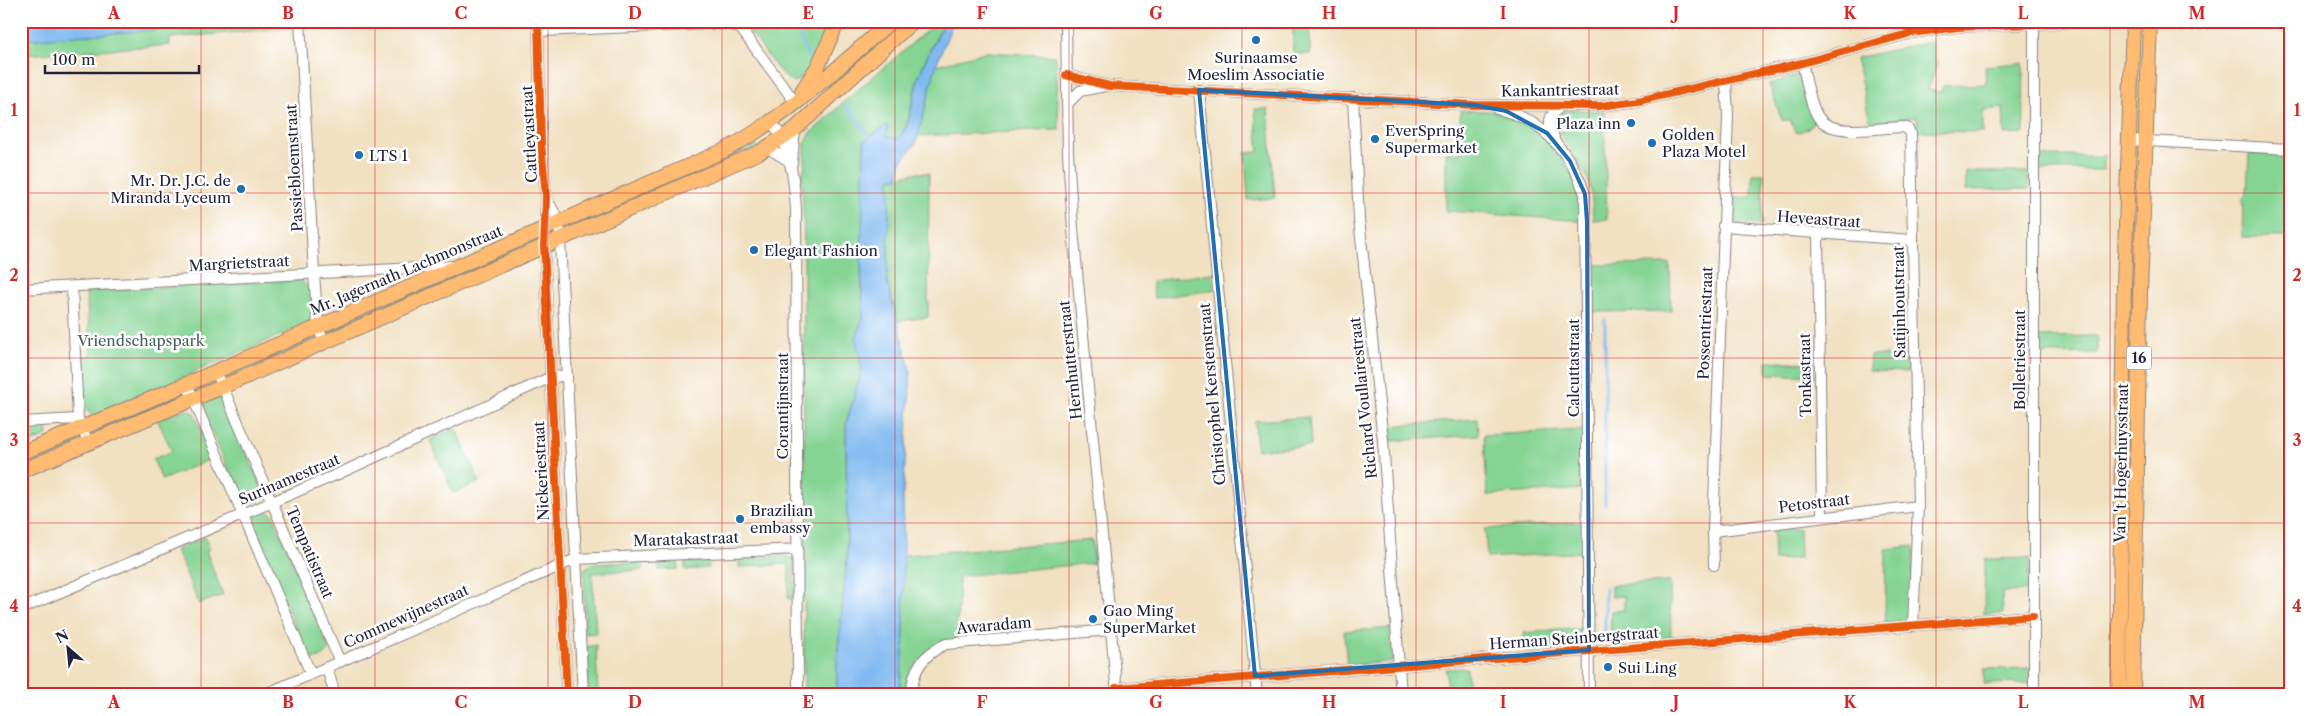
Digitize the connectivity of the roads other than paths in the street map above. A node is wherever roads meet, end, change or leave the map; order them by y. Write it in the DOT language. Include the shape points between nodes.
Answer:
graph roads {
  1 [pos="300,21"];
  2 [pos="838,21"];
  3 [pos="890,21"];
  4 [pos="913,21"];
  5 [pos="1066,21"];
  6 [pos="2106,21"];
  7 [pos="2133,21"];
  8 [pos="2150,21"];
  9 [pos="2034,25"];
  10 [pos="538,26"];
  11 [pos="1802,63"];
  12 [pos="1066,75"];
  13 [pos="1726,81"];
  14 [pos="1109,86"];
  15 [pos="1199,90"];
  16 [pos="1353,98"];
  17 [pos="795,102"];
  18 [pos="1067,104"];
  19 [pos="1474,105"];
  20 [pos="1561,106"];
  21 [pos="772,121"];
  22 [pos="795,129"];
  23 [pos="782,138"];
  24 [pos="2130,140"];
  25 [pos="2147,140"];
  26 [pos="1556,141"];
  27 [pos="768,148"];
  28 [pos="2290,149"];
  29 [pos="792,162"];
  30 [pos="546,197"];
  31 [pos="560,221"];
  32 [pos="1723,226"];
  33 [pos="544,228"];
  34 [pos="1818,234"];
  35 [pos="560,240"];
  36 [pos="1912,240"];
  37 [pos="544,246"];
  38 [pos="459,266"];
  39 [pos="314,274"];
  40 [pos="72,288"];
  41 [pos="21,289"];
  42 [pos="318,326"];
  43 [pos="324,342"];
  44 [pos="216,371"];
  45 [pos="567,375"];
  46 [pos="549,378"];
  47 [pos="187,384"];
  48 [pos="222,387"];
  49 [pos="193,400"];
  50 [pos="21,422"];
  51 [pos="80,423"];
  52 [pos="88,442"];
  53 [pos="21,453"];
  54 [pos="21,471"];
  55 [pos="272,502"];
  56 [pos="1918,506"];
  57 [pos="243,514"];
  58 [pos="1822,516"];
  59 [pos="1713,531"];
  60 [pos="798,549"];
  61 [pos="576,559"];
  62 [pos="559,564"];
  63 [pos="1714,565"];
  64 [pos="21,609"];
  65 [pos="2034,616"];
  66 [pos="1913,626"];
  67 [pos="1111,630"];
  68 [pos="1589,650"];
  69 [pos="340,662"];
  70 [pos="1400,665"];
  71 [pos="326,668"];
  72 [pos="311,674"];
  73 [pos="1255,676"];
  74 [pos="1116,691"];
  75 [pos="263,695"];
  76 [pos="335,695"];
  77 [pos="567,695"];
  78 [pos="583,695"];
  79 [pos="798,695"];
  80 [pos="912,695"];
  81 [pos="1257,695"];
  82 [pos="1401,695"];
  83 [pos="1589,695"];
  84 [pos="2034,695"];
  85 [pos="2119,695"];
  86 [pos="2133,695"];
  1 -- 39 [label="street, Passiebloemstraat"];
  2 -- 17 [label="main road" via="818,66"];
  3 -- 17 [label="main road, Mr. Jagernath Lachmonstraat"];
  4 -- 22 [label="main road"];
  5 -- 12 [label="street, Hernhutterstraat"];
  6 -- 9 [label="street, Kankantriestraat"];
  7 -- 24 [label="main road, Van 't Hogerhuysstraat / 16"];
  8 -- 25 [label="main road, Van 't Hogerhuysstraat / 16"];
  9 -- 11 [label="street, Kankantriestraat" via="1958,27 1911,33"];
  9 -- 65 [label="street, Bolletriestraat"];
  10 -- 17 [label="street" via="730,24 742,29"];
  10 -- 30 [label="street, Cattleyastraat"];
  11 -- 13 [label="street, Kankantriestraat"];
  11 -- 36 [label="street, Satijnhoutstraat" via="1819,118 1827,124 1844,130 1907,128 1910,134"];
  12 -- 14 [label="street, Kankantriestraat"];
  12 -- 18 [label="street, Hernhutterstraat"];
  13 -- 20 [label="street, Kankantriestraat" via="1638,101 1600,106"];
  13 -- 32 [label="street, Possentriestraat" via="1728,115"];
  14 -- 15 [label="street, Kankantriestraat"];
  14 -- 18 [label="street" via="1080,91"];
  15 -- 16 [label="street, Kankantriestraat"];
  15 -- 73 [label="street, Christophel Kerstenstraat"];
  16 -- 19 [label="street, Kankantriestraat"];
  16 -- 70 [label="street, Richard Voullairestraat" via="1358,219 1383,440"];
  17 -- 21 [label="main road, Mr. Jagernath Lachmonstraat"];
  18 -- 67 [label="street, Hernhutterstraat" via="1073,228"];
  19 -- 20 [label="street, Kankantriestraat"];
  19 -- 26 [label="street, Calcuttastraat" via="1506,111 1529,121"];
  20 -- 26 [label="street" via="1548,123"];
  21 -- 23 [label="street, Corantijnstraat"];
  21 -- 31 [label="main road, Mr. Jagernath Lachmonstraat" via="724,151"];
  22 -- 23 [label="main road"];
  22 -- 29 [label="street"];
  23 -- 27 [label="main road"];
  23 -- 29 [label="street, Corantijnstraat"];
  24 -- 25 [label="street"];
  24 -- 85 [label="main road, Van 't Hogerhuysstraat / 16" via="2124,285"];
  25 -- 28 [label="street"];
  25 -- 86 [label="main road, Van 't Hogerhuysstraat / 16" via="2140,292"];
  26 -- 68 [label="street, Calcuttastraat" via="1579,176 1585,194"];
  27 -- 29 [label="street"];
  27 -- 35 [label="main road"];
  29 -- 60 [label="street, Corantijnstraat" via="796,209"];
  30 -- 31 [label="street, Cattleyastraat"];
  30 -- 33 [label="street, Cattleyastraat"];
  31 -- 33 [label="main road, Mr. Jagernath Lachmonstraat"];
  31 -- 35 [label="street, Nickeriestraat"];
  32 -- 34 [label="street, Heveastraat"];
  32 -- 59 [label="street, Possentriestraat"];
  33 -- 37 [label="street, Cattleyastraat"];
  33 -- 38 [label="main road, Mr. Jagernath Lachmonstraat"];
  34 -- 36 [label="street, Heveastraat"];
  34 -- 58 [label="street, Tonkastraat"];
  35 -- 37 [label="main road"];
  35 -- 45 [label="street, Nickeriestraat"];
  36 -- 56 [label="street, Satijnhoutstraat"];
  37 -- 43 [label="main road"];
  37 -- 46 [label="street, Nickeriestraat"];
  38 -- 39 [label="street, Margrietstraat"];
  38 -- 42 [label="main road, Mr. Jagernath Lachmonstraat"];
  39 -- 40 [label="street, Margrietstraat"];
  39 -- 42 [label="street, Passiebloemstraat"];
  40 -- 41 [label="street, Margrietstraat"];
  40 -- 51 [label="street"];
  42 -- 43 [label="street, Passiebloemstraat"];
  42 -- 44 [label="main road, Mr. Jagernath Lachmonstraat"];
  43 -- 48 [label="main road"];
  44 -- 47 [label="main road, Mr. Jagernath Lachmonstraat"];
  44 -- 48 [label="street, Tempatistraat"];
  45 -- 46 [label="street, Surinamestraat"];
  45 -- 61 [label="street, Nickeriestraat"];
  46 -- 55 [label="street, Surinamestraat"];
  46 -- 62 [label="street, Nickeriestraat"];
  47 -- 49 [label="street"];
  47 -- 51 [label="main road, Mr. Jagernath Lachmonstraat"];
  48 -- 49 [label="main road"];
  48 -- 55 [label="street, Tempatistraat"];
  49 -- 52 [label="main road"];
  49 -- 57 [label="street"];
  50 -- 51 [label="street"];
  51 -- 52 [label="street"];
  51 -- 53 [label="main road, Mr. Jagernath Lachmonstraat"];
  52 -- 54 [label="main road"];
  55 -- 57 [label="street, Surinamestraat"];
  55 -- 69 [label="street, Tempatistraat"];
  56 -- 58 [label="street, Petostraat"];
  56 -- 66 [label="street, Satijnhoutstraat"];
  57 -- 64 [label="street, Surinamestraat"];
  57 -- 72 [label="street"];
  58 -- 59 [label="street, Petostraat"];
  59 -- 63 [label="street, Possentriestraat"];
  60 -- 61 [label="street, Maratakastraat"];
  60 -- 79 [label="street, Corantijnstraat"];
  61 -- 62 [label="street, Maratakastraat"];
  61 -- 78 [label="street, Nickeriestraat"];
  62 -- 69 [label="street, Commewijnestraat"];
  62 -- 77 [label="street, Nickeriestraat"];
  65 -- 66 [label="street, Herman Steinbergstraat"];
  65 -- 84 [label="street, Bolletriestraat"];
  66 -- 68 [label="street, Herman Steinbergstraat"];
  67 -- 74 [label="street, Hernhutterstraat"];
  67 -- 80 [label="street, Awaradam" via="946,644 923,658 915,672"];
  68 -- 70 [label="street, Herman Steinbergstraat"];
  68 -- 83 [label="street, Calcuttastraat"];
  69 -- 71 [label="street, Commewijnestraat"];
  70 -- 73 [label="street, Herman Steinbergstraat"];
  70 -- 82 [label="street, Richard Voullairestraat"];
  71 -- 72 [label="street, Commewijnestraat"];
  71 -- 76 [label="street"];
  72 -- 75 [label="street, Commewijnestraat"];
  73 -- 74 [label="street, Herman Steinbergstraat"];
  73 -- 81 [label="street, Christophel Kerstenstraat"];
}
